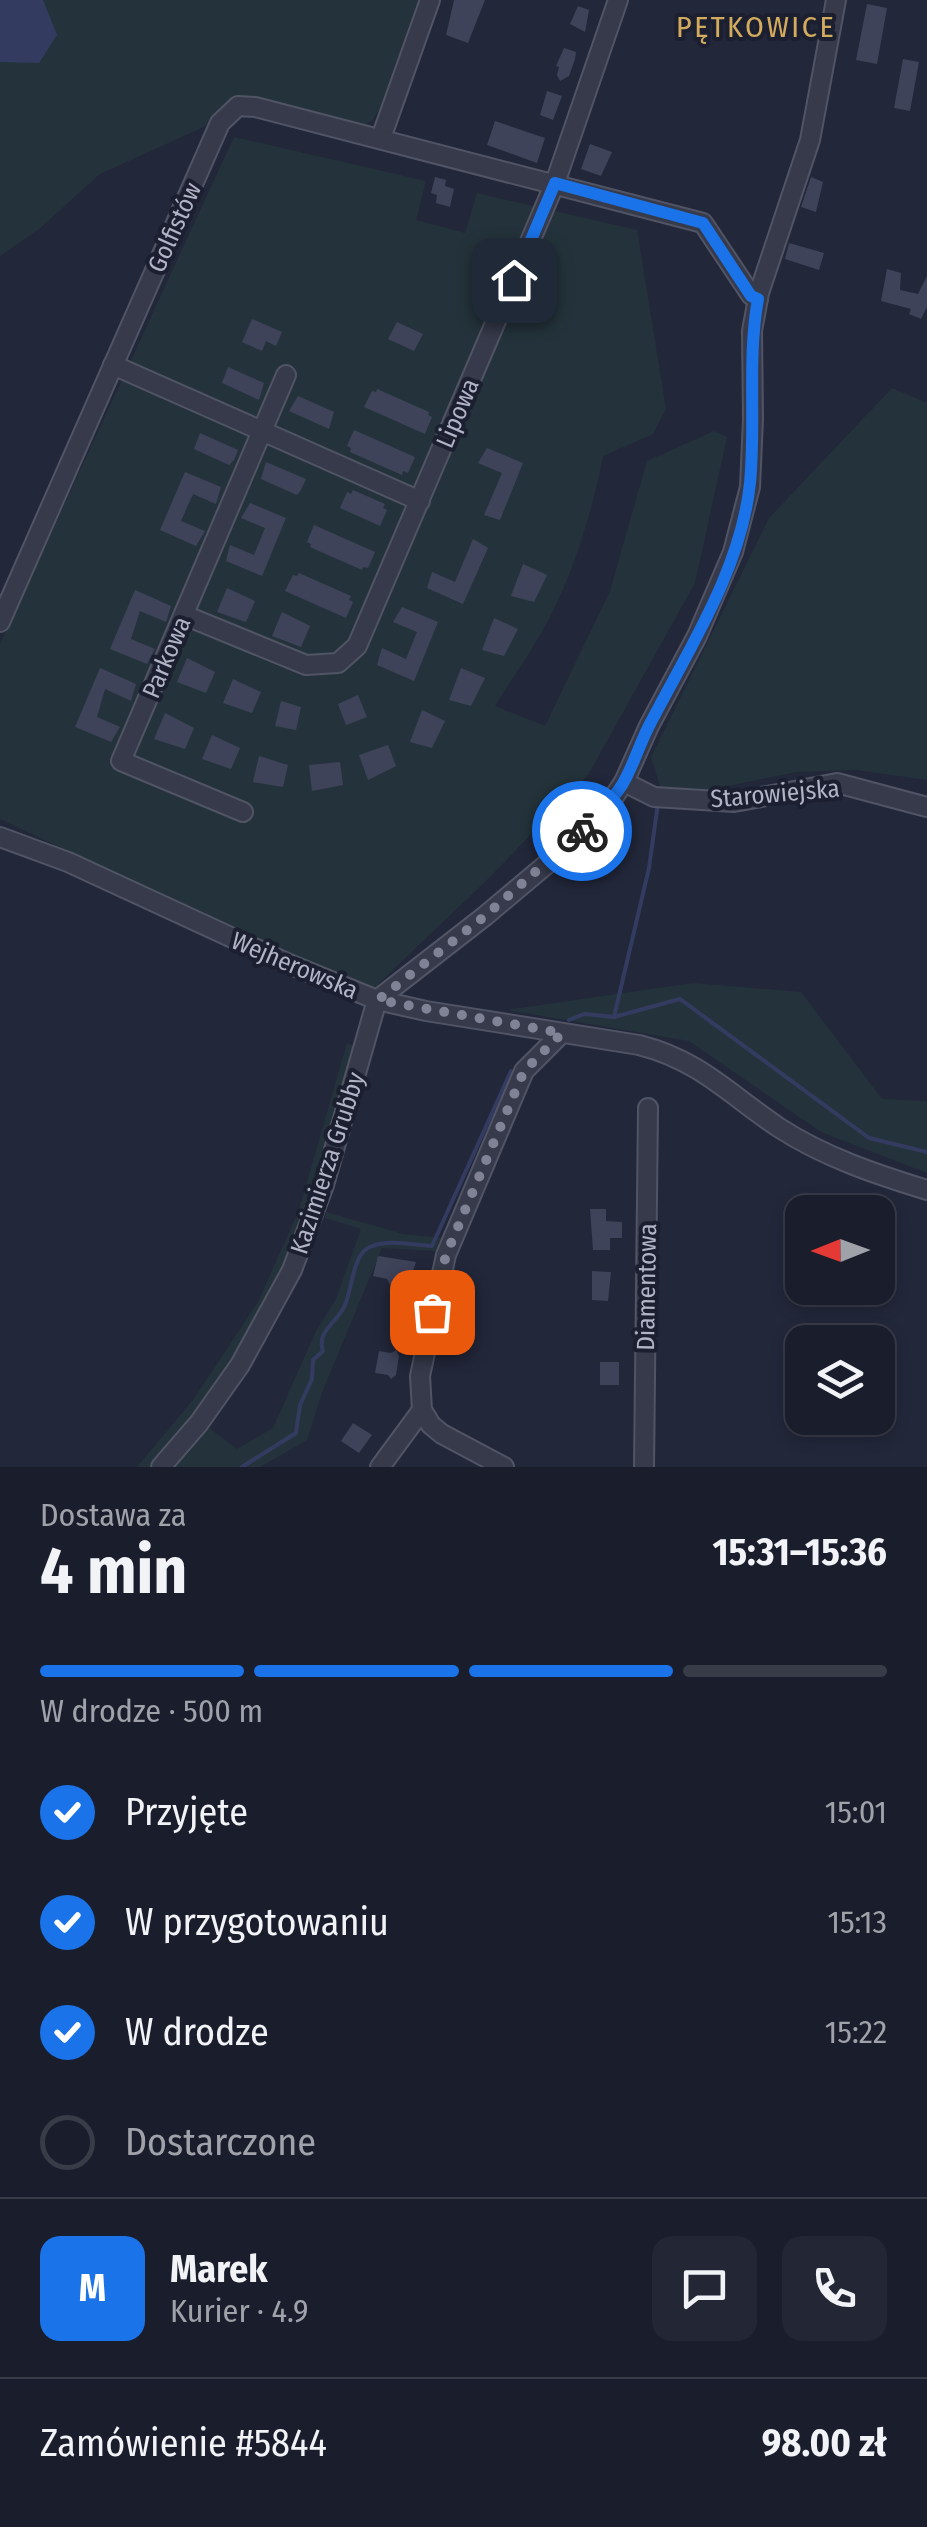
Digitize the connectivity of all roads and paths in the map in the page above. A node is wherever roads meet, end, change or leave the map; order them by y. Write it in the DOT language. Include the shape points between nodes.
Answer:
graph roads {
  1 [pos="430,0"];
  2 [pos="618,0"];
  3 [pos="836,0"];
  4 [pos="381,138"];
  5 [pos="555,183"];
  6 [pos="758,299"];
  7 [pos="113,366"];
  8 [pos="286,375"];
  9 [pos="262,431"];
  10 [pos="420,502"];
  11 [pos="184,615"];
  12 [pos="0,622"];
  13 [pos="624,782"];
  14 [pos="927,807"];
  15 [pos="243,812"];
  16 [pos="0,837"];
  17 [pos="378,1000"];
  18 [pos="562,1033"];
  19 [pos="648,1108"];
  20 [pos="927,1190"];
  21 [pos="422,1410"];
  22 [pos="474,1460"];
  23 [pos="161,1467"];
  24 [pos="380,1467"];
  25 [pos="504,1467"];
  26 [pos="644,1467"];
  1 -- 4 [label="street"];
  2 -- 5 [label="street, Lipowa"];
  3 -- 6 [label="street" via="810,140"];
  4 -- 5 [label="street"];
  4 -- 7 [label="street, Golfistów" via="255,107 230,112"];
  5 -- 6 [label="street" via="703,223"];
  5 -- 10 [label="street, Lipowa"];
  6 -- 13 [label="street" via="750,487 733,552"];
  7 -- 9 [label="street"];
  7 -- 12 [label="street, Golfistów"];
  8 -- 9 [label="street, Parkowa"];
  9 -- 10 [label="street"];
  9 -- 11 [label="street, Parkowa"];
  10 -- 11 [label="street, Lipowa" via="358,646 338,663 306,666"];
  11 -- 15 [label="street, Parkowa" via="121,760"];
  13 -- 14 [label="street, Starowiejska" via="654,798 734,802 837,783"];
  13 -- 17 [label="street" via="554,858"];
  16 -- 17 [label="street, Wejherowska"];
  17 -- 18 [label="street, Wejherowska"];
  17 -- 23 [label="street, Kazimierza Grubby" via="292,1270 232,1377"];
  18 -- 20 [label="street, Wejherowska" via="669,1054 822,1152"];
  18 -- 21 [label="street" via="524,1071 446,1255 420,1376"];
  19 -- 26 [label="street, Diamentowa"];
  21 -- 22 [label="street"];
  21 -- 24 [label="street"];
  22 -- 25 [label="street"];
}
